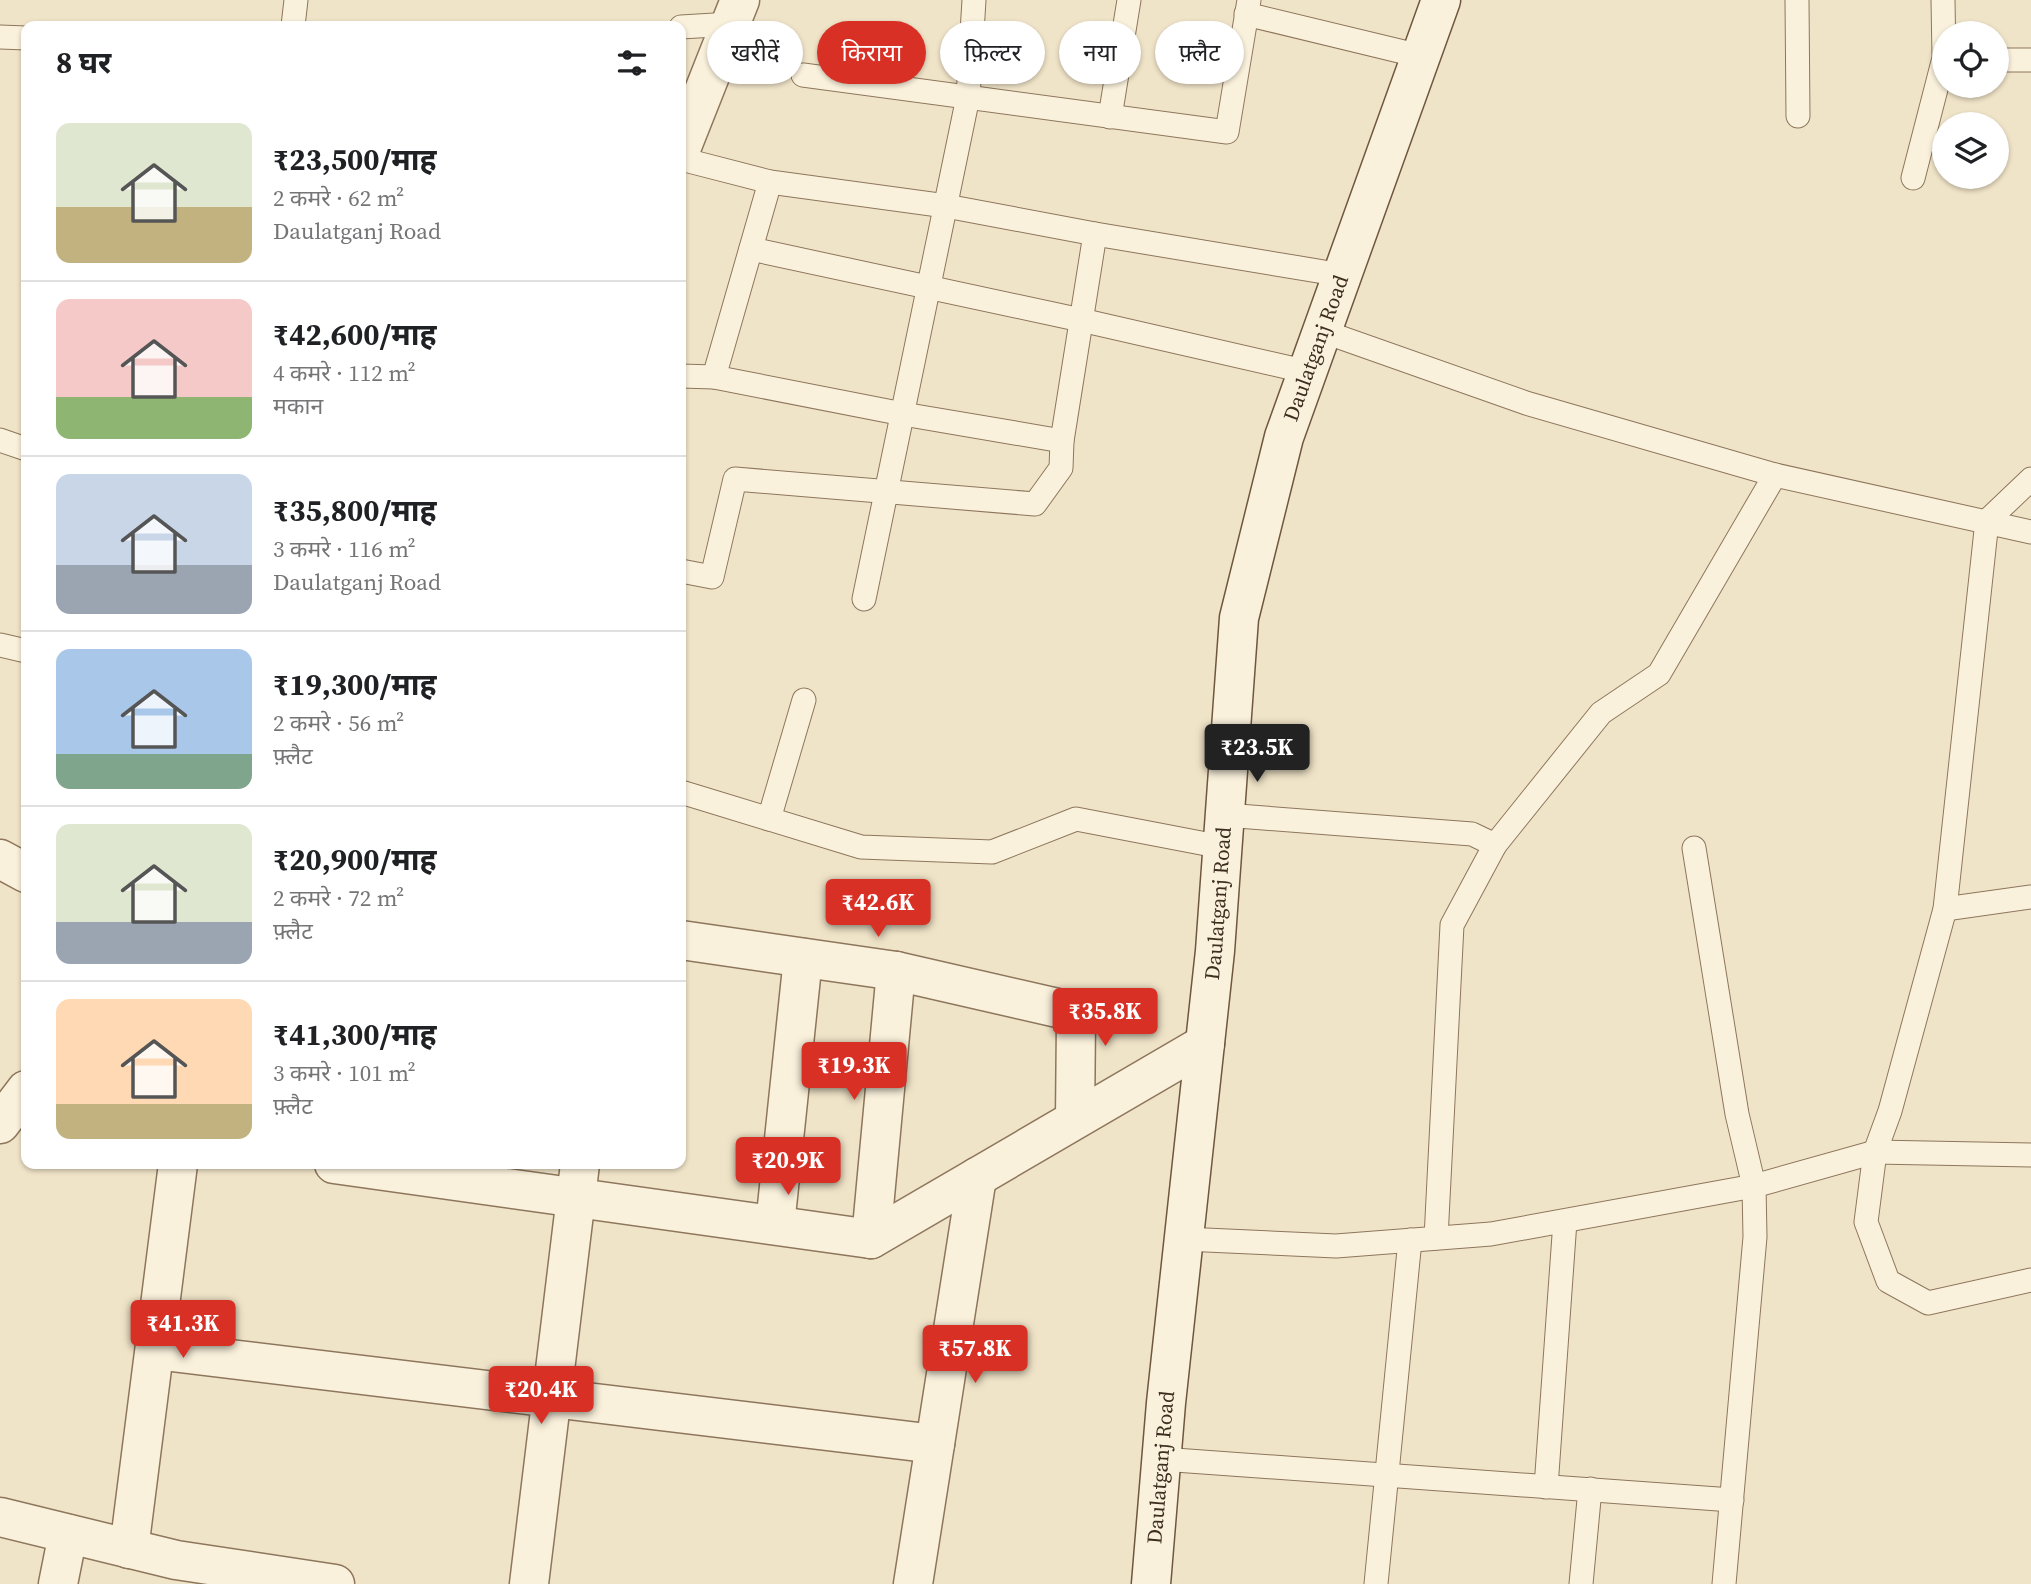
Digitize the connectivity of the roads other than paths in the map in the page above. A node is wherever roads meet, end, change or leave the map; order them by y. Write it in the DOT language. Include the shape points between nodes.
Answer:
graph roads {
  1 [pos="296,0"];
  2 [pos="974,0"];
  3 [pos="1129,0"];
  4 [pos="1441,0"];
  5 [pos="1797,0"];
  6 [pos="1943,0"];
  7 [pos="1248,7"];
  8 [pos="736,12"];
  9 [pos="294,21"];
  10 [pos="1943,21"];
  11 [pos="686,26"];
  12 [pos="0,37"];
  13 [pos="21,38"];
  14 [pos="1420,56"];
  15 [pos="2009,60"];
  16 [pos="2031,60"];
  17 [pos="803,75"];
  18 [pos="968,97"];
  19 [pos="1934,98"];
  20 [pos="1798,116"];
  21 [pos="1110,117"];
  22 [pos="686,137"];
  23 [pos="686,160"];
  24 [pos="1913,178"];
  25 [pos="770,182"];
  26 [pos="946,206"];
  27 [pos="1095,234"];
  28 [pos="751,249"];
  29 [pos="1342,275"];
  30 [pos="929,288"];
  31 [pos="1081,320"];
  32 [pos="1321,331"];
  33 [pos="1308,372"];
  34 [pos="686,376"];
  35 [pos="714,377"];
  36 [pos="903,414"];
  37 [pos="0,440"];
  38 [pos="1062,441"];
  39 [pos="21,447"];
  40 [pos="1775,475"];
  41 [pos="2031,480"];
  42 [pos="887,491"];
  43 [pos="1987,521"];
  44 [pos="2031,532"];
  45 [pos="686,577"];
  46 [pos="864,599"];
  47 [pos="0,645"];
  48 [pos="21,650"];
  49 [pos="804,700"];
  50 [pos="686,794"];
  51 [pos="769,819"];
  52 [pos="1224,831"];
  53 [pos="1495,845"];
  54 [pos="1695,848"];
  55 [pos="0,859"];
  56 [pos="21,870"];
  57 [pos="2031,897"];
  58 [pos="1945,909"];
  59 [pos="686,941"];
  60 [pos="803,958"];
  61 [pos="896,971"];
  62 [pos="1205,1044"];
  63 [pos="21,1097"];
  64 [pos="1075,1119"];
  65 [pos="0,1124"];
  66 [pos="1875,1152"];
  67 [pos="2031,1155"];
  68 [pos="177,1169"];
  69 [pos="406,1169"];
  70 [pos="977,1177"];
  71 [pos="578,1181"];
  72 [pos="1754,1186"];
  73 [pos="1565,1221"];
  74 [pos="775,1226"];
  75 [pos="1436,1238"];
  76 [pos="872,1239"];
  77 [pos="1184,1239"];
  78 [pos="1410,1240"];
  79 [pos="2031,1280"];
  80 [pos="155,1350"];
  81 [pos="551,1398"];
  82 [pos="935,1444"];
  83 [pos="1161,1459"];
  84 [pos="1387,1475"];
  85 [pos="1546,1487"];
  86 [pos="1590,1489"];
  87 [pos="1732,1500"];
  88 [pos="0,1517"];
  89 [pos="68,1534"];
  90 [pos="129,1549"];
  91 [pos="216,1575"];
  92 [pos="58,1584"];
  93 [pos="335,1584"];
  94 [pos="528,1584"];
  95 [pos="914,1584"];
  96 [pos="1151,1584"];
  97 [pos="1376,1584"];
  98 [pos="1581,1584"];
  99 [pos="1724,1584"];
  1 -- 9 [label="lane"];
  2 -- 18 [label="lane"];
  3 -- 21 [label="lane"];
  4 -- 14 [label="street, Daulatganj Road"];
  5 -- 20 [label="lane"];
  6 -- 10 [label="lane"];
  7 -- 14 [label="lane"];
  7 -- 21 [label="lane" via="1227,132"];
  8 -- 11 [label="lane"];
  8 -- 22 [label="street"];
  12 -- 13 [label="lane"];
  14 -- 29 [label="street, Daulatganj Road"];
  15 -- 16 [label="lane"];
  17 -- 18 [label="lane"];
  18 -- 21 [label="lane"];
  18 -- 26 [label="lane"];
  19 -- 24 [label="lane"];
  23 -- 25 [label="lane"];
  25 -- 26 [label="lane"];
  25 -- 28 [label="lane"];
  26 -- 27 [label="lane"];
  26 -- 30 [label="lane"];
  27 -- 29 [label="lane"];
  27 -- 31 [label="lane"];
  28 -- 30 [label="lane"];
  28 -- 35 [label="lane"];
  29 -- 32 [label="street, Daulatganj Road"];
  30 -- 31 [label="lane"];
  30 -- 36 [label="lane"];
  31 -- 33 [label="lane"];
  31 -- 38 [label="lane"];
  32 -- 33 [label="street, Daulatganj Road"];
  32 -- 40 [label="lane" via="1526,403"];
  33 -- 52 [label="street, Daulatganj Road" via="1284,436 1239,618"];
  34 -- 35 [label="lane"];
  35 -- 36 [label="lane"];
  36 -- 38 [label="lane"];
  36 -- 42 [label="lane"];
  37 -- 39 [label="lane"];
  38 -- 42 [label="lane" via="1061,468 1035,504"];
  40 -- 43 [label="lane"];
  40 -- 53 [label="lane" via="1660,674 1601,713"];
  41 -- 43 [label="lane"];
  42 -- 45 [label="lane" via="735,478 712,578"];
  42 -- 46 [label="lane"];
  43 -- 44 [label="lane"];
  43 -- 58 [label="lane"];
  47 -- 48 [label="lane"];
  49 -- 51 [label="lane"];
  50 -- 51 [label="lane"];
  51 -- 52 [label="lane" via="861,847 992,852 1076,819"];
  52 -- 53 [label="lane" via="1472,834"];
  52 -- 62 [label="street, Daulatganj Road"];
  53 -- 75 [label="lane" via="1451,925"];
  54 -- 72 [label="lane" via="1737,1114"];
  55 -- 56 [label="street"];
  57 -- 58 [label="lane"];
  58 -- 66 [label="lane"];
  59 -- 60 [label="street"];
  60 -- 61 [label="street"];
  60 -- 74 [label="street"];
  61 -- 64 [label="street" via="1062,1009 1076,1021"];
  61 -- 76 [label="street"];
  62 -- 64 [label="street"];
  62 -- 77 [label="street, Daulatganj Road"];
  63 -- 65 [label="street"];
  64 -- 70 [label="street"];
  66 -- 67 [label="lane"];
  66 -- 72 [label="lane"];
  66 -- 79 [label="lane" via="1866,1222 1888,1280 1928,1303"];
  68 -- 80 [label="street"];
  69 -- 71 [label="street"];
  70 -- 76 [label="street"];
  70 -- 82 [label="street"];
  71 -- 74 [label="street"];
  71 -- 81 [label="street"];
  72 -- 73 [label="lane"];
  72 -- 87 [label="lane" via="1755,1237"];
  73 -- 75 [label="lane"];
  73 -- 85 [label="lane"];
  74 -- 76 [label="street"];
  75 -- 78 [label="lane"];
  77 -- 78 [label="lane" via="1336,1246"];
  77 -- 83 [label="street, Daulatganj Road"];
  78 -- 84 [label="lane"];
  80 -- 81 [label="street"];
  80 -- 90 [label="street"];
  81 -- 82 [label="street"];
  81 -- 94 [label="street"];
  82 -- 95 [label="street"];
  83 -- 84 [label="lane"];
  83 -- 96 [label="street, Daulatganj Road"];
  84 -- 85 [label="lane"];
  84 -- 97 [label="lane"];
  85 -- 86 [label="lane"];
  86 -- 87 [label="lane"];
  86 -- 98 [label="lane"];
  87 -- 99 [label="lane"];
  88 -- 89 [label="street"];
  89 -- 90 [label="street"];
  89 -- 92 [label="street"];
  90 -- 91 [label="street"];
  91 -- 93 [label="street"];
}
